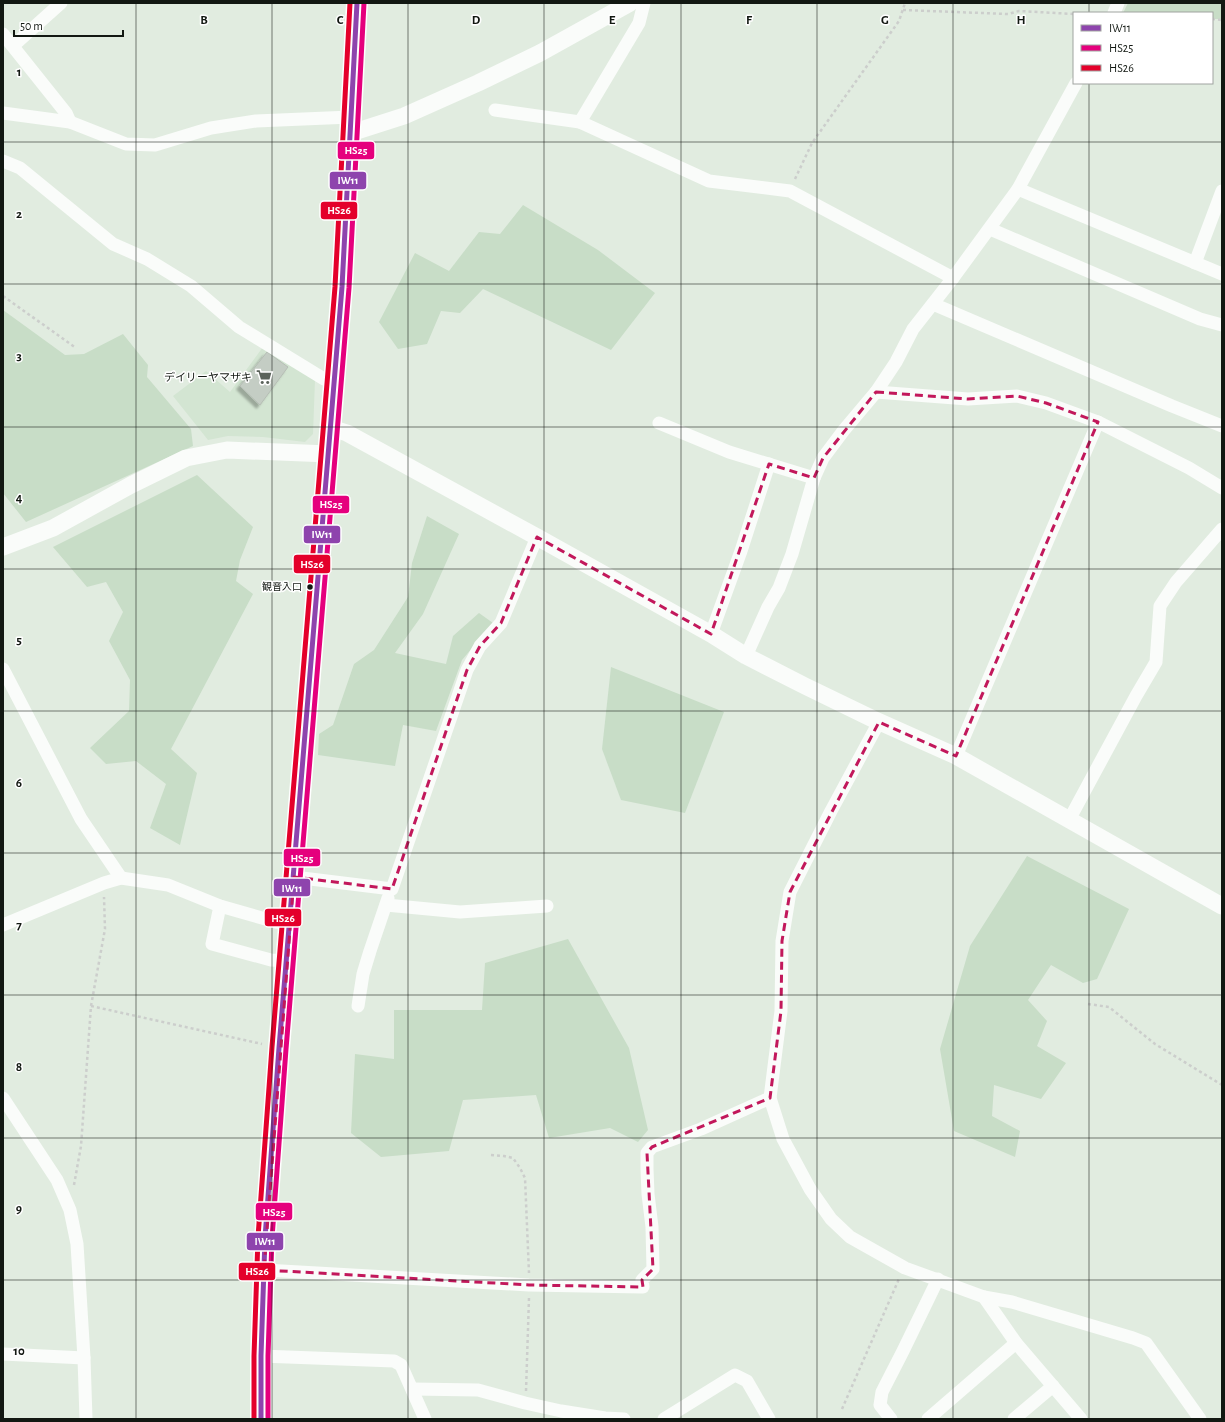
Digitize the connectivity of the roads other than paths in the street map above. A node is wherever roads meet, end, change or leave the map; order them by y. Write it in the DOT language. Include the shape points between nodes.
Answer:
graph roads {
  1 [pos="357,3"];
  2 [pos="630,3"];
  3 [pos="644,3"];
  4 [pos="57,4"];
  5 [pos="3,34"];
  6 [pos="13,46"];
  7 [pos="1075,84"];
  8 [pos="495,110"];
  9 [pos="3,113"];
  10 [pos="70,122"];
  11 [pos="580,122"];
  12 [pos="351,125"];
  13 [pos="3,160"];
  14 [pos="1018,189"];
  15 [pos="1222,191"];
  16 [pos="990,229"];
  17 [pos="1195,263"];
  18 [pos="1222,274"];
  19 [pos="953,278"];
  20 [pos="933,304"];
  21 [pos="1222,325"];
  22 [pos="335,382"];
  23 [pos="876,392"];
  24 [pos="1098,422"];
  25 [pos="659,423"];
  26 [pos="1222,426"];
  27 [pos="331,428"];
  28 [pos="329,454"];
  29 [pos="769,464"];
  30 [pos="814,478"];
  31 [pos="1222,488"];
  32 [pos="1222,529"];
  33 [pos="537,537"];
  34 [pos="3,548"];
  35 [pos="711,634"];
  36 [pos="746,656"];
  37 [pos="3,669"];
  38 [pos="879,722"];
  39 [pos="956,756"];
  40 [pos="1069,820"];
  41 [pos="294,877"];
  42 [pos="121,878"];
  43 [pos="392,889"];
  44 [pos="386,905"];
  45 [pos="220,906"];
  46 [pos="547,906"];
  47 [pos="1222,906"];
  48 [pos="290,924"];
  49 [pos="3,925"];
  50 [pos="286,962"];
  51 [pos="358,1006"];
  52 [pos="3,1098"];
  53 [pos="770,1098"];
  54 [pos="264,1270"];
  55 [pos="938,1279"];
  56 [pos="984,1297"];
  57 [pos="1016,1343"];
  58 [pos="3,1354"];
  59 [pos="261,1356"];
  60 [pos="84,1358"];
  61 [pos="1052,1386"];
  62 [pos="412,1389"];
  63 [pos="86,1419"];
  64 [pos="261,1419"];
  65 [pos="425,1419"];
  66 [pos="624,1419"];
  67 [pos="664,1419"];
  68 [pos="769,1419"];
  69 [pos="891,1419"];
  70 [pos="928,1419"];
  71 [pos="1014,1419"];
  72 [pos="1081,1419"];
  73 [pos="1200,1419"];
  1 -- 12 [label="main road"];
  2 -- 12 [label="street" via="540,53 404,116"];
  3 -- 11 [label="street" via="639,23"];
  4 -- 6 [label="street"];
  5 -- 6 [label="street"];
  6 -- 10 [label="street" via="66,113"];
  7 -- 14 [label="street"];
  8 -- 11 [label="street"];
  9 -- 10 [label="street"];
  10 -- 12 [label="street" via="126,144 155,145 211,128 256,121"];
  11 -- 19 [label="street" via="709,181 790,191"];
  12 -- 22 [label="main road"];
  13 -- 22 [label="street" via="20,168 113,244 153,263 191,286 239,327 324,379"];
  14 -- 16 [label="street"];
  14 -- 17 [label="street"];
  15 -- 17 [label="street"];
  16 -- 19 [label="street"];
  16 -- 21 [label="street" via="1200,319"];
  17 -- 18 [label="street"];
  19 -- 20 [label="street"];
  20 -- 23 [label="street" via="913,328 896,362"];
  20 -- 26 [label="street"];
  22 -- 27 [label="main road"];
  23 -- 24 [label="street" via="968,398 1017,396 1046,403"];
  23 -- 30 [label="street" via="823,458"];
  24 -- 31 [label="street" via="1189,468"];
  24 -- 39 [label="street"];
  25 -- 29 [label="street" via="730,452"];
  27 -- 28 [label="main road"];
  27 -- 33 [label="street" via="347,433"];
  28 -- 34 [label="street" via="227,450 186,458 54,528"];
  28 -- 41 [label="main road"];
  29 -- 30 [label="street"];
  29 -- 35 [label="street"];
  30 -- 36 [label="street" via="792,554"];
  32 -- 40 [label="street" via="1176,582 1160,606 1156,662"];
  33 -- 35 [label="street"];
  33 -- 43 [label="street" via="501,622 480,646 468,670"];
  35 -- 36 [label="street"];
  36 -- 38 [label="street"];
  37 -- 42 [label="street" via="81,819"];
  38 -- 39 [label="street"];
  38 -- 53 [label="street" via="790,892 782,941 781,1011"];
  39 -- 40 [label="street"];
  40 -- 47 [label="street"];
  41 -- 43 [label="street"];
  41 -- 48 [label="main road"];
  42 -- 45 [label="street" via="168,885"];
  42 -- 49 [label="street"];
  43 -- 44 [label="street"];
  44 -- 46 [label="street" via="460,912"];
  44 -- 51 [label="street" via="363,974"];
  45 -- 48 [label="street"];
  45 -- 50 [label="street" via="212,944"];
  48 -- 50 [label="main road"];
  50 -- 54 [label="main road"];
  52 -- 60 [label="street" via="57,1180 70,1210 77,1244"];
  53 -- 54 [label="street" via="652,1147 647,1153 654,1263 653,1269 642,1280 643,1287 529,1286"];
  53 -- 55 [label="street" via="782,1139 810,1189 832,1219 850,1237 905,1268"];
  54 -- 59 [label="main road"];
  55 -- 56 [label="street"];
  55 -- 69 [label="street" via="882,1392 880,1405"];
  56 -- 57 [label="street"];
  56 -- 73 [label="street" via="1012,1302 1146,1343"];
  57 -- 61 [label="street"];
  57 -- 70 [label="street"];
  58 -- 60 [label="street"];
  59 -- 62 [label="street" via="394,1360 401,1365"];
  59 -- 64 [label="main road"];
  60 -- 63 [label="street"];
  61 -- 71 [label="street"];
  61 -- 72 [label="street"];
  62 -- 65 [label="street"];
  62 -- 66 [label="street" via="478,1390 561,1411"];
  67 -- 68 [label="street" via="735,1376 747,1381"];
}
